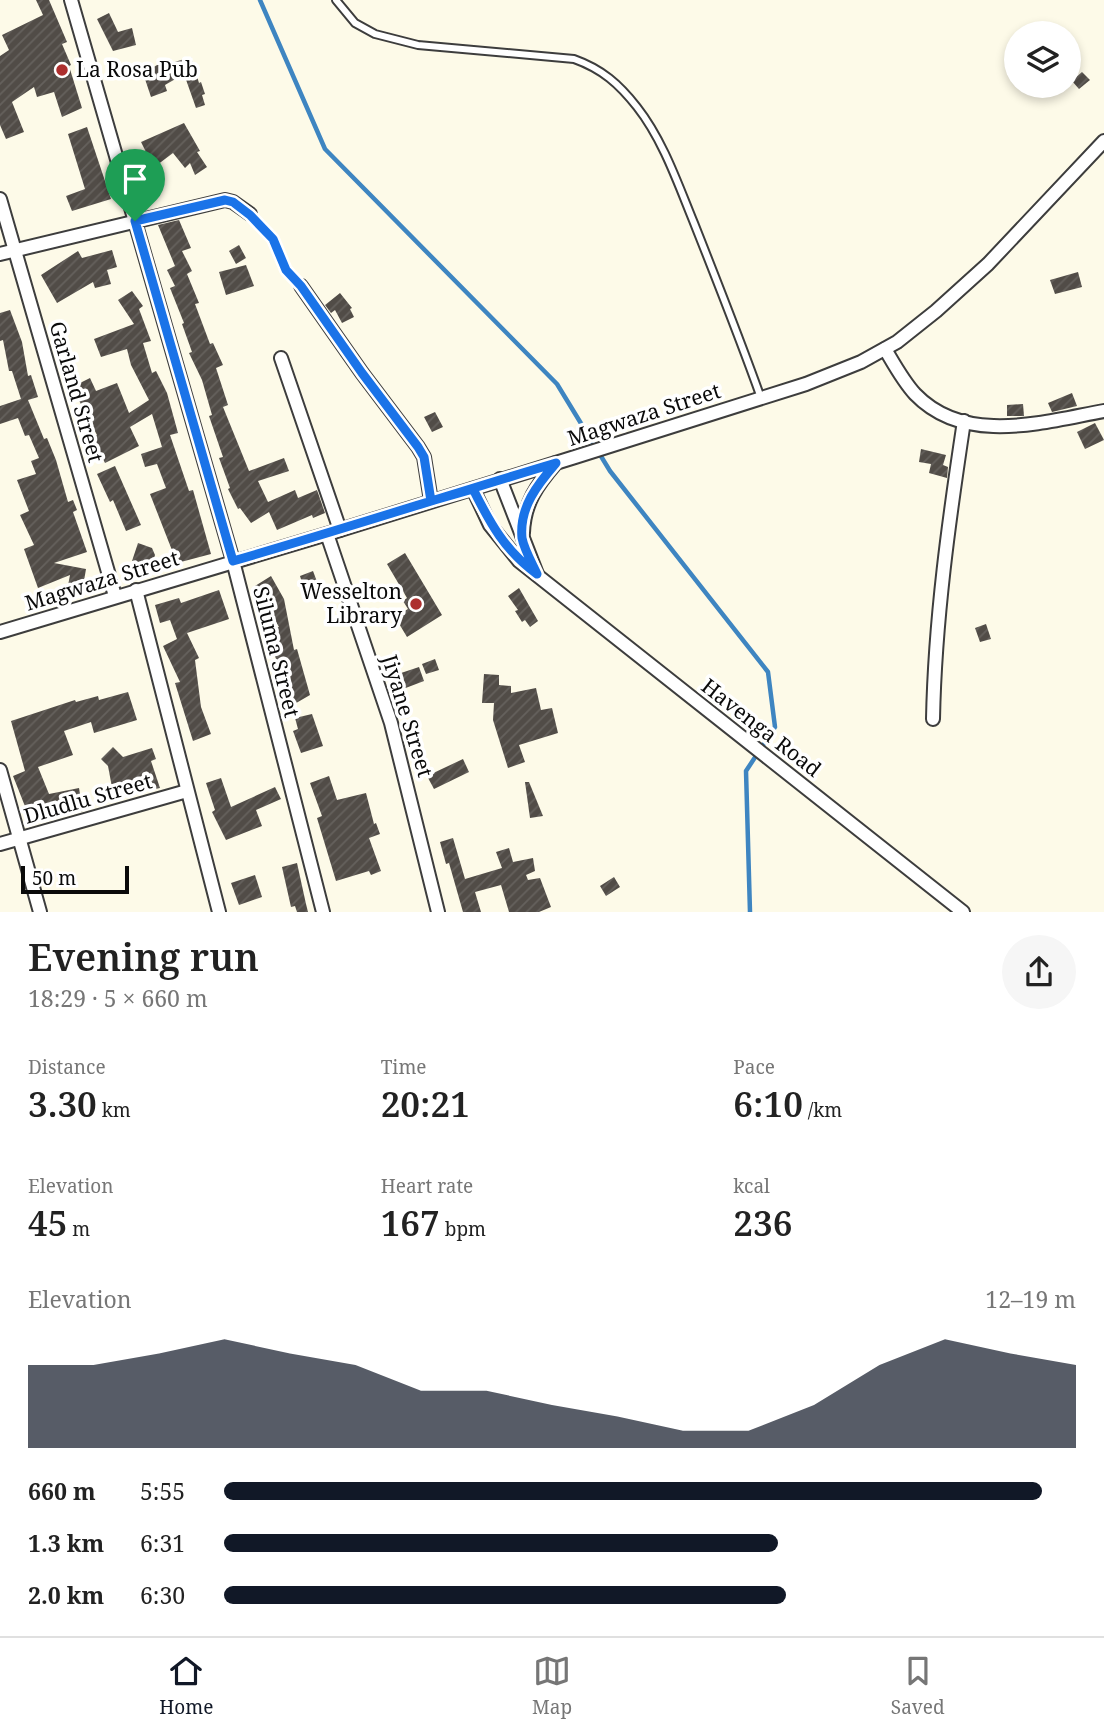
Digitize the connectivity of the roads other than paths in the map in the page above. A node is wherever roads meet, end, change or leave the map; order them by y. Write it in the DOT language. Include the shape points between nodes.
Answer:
graph roads {
  1 [pos="71,0"];
  2 [pos="336,0"];
  3 [pos="1104,141"];
  4 [pos="0,199"];
  5 [pos="250,215"];
  6 [pos="135,221"];
  7 [pos="15,250"];
  8 [pos="0,254"];
  9 [pos="301,286"];
  10 [pos="885,349"];
  11 [pos="281,358"];
  12 [pos="761,398"];
  13 [pos="1104,411"];
  14 [pos="964,421"];
  15 [pos="556,463"];
  16 [pos="500,479"];
  17 [pos="473,489"];
  18 [pos="431,501"];
  19 [pos="333,532"];
  20 [pos="522,539"];
  21 [pos="233,561"];
  22 [pos="537,574"];
  23 [pos="136,590"];
  24 [pos="115,596"];
  25 [pos="0,632"];
  26 [pos="933,719"];
  27 [pos="0,770"];
  28 [pos="187,791"];
  29 [pos="19,839"];
  30 [pos="0,844"];
  31 [pos="40,912"];
  32 [pos="219,912"];
  33 [pos="323,912"];
  34 [pos="438,912"];
  35 [pos="962,912"];
  1 -- 6 [label="street, Siluma Street"];
  2 -- 12 [label="lane" via="355,23 375,34 418,45 574,59 609,77 644,118 678,184"];
  3 -- 10 [label="street, Magwaza Street" via="988,264"];
  4 -- 7 [label="street, Garland Street"];
  5 -- 6 [label="street" via="225,200"];
  6 -- 7 [label="street"];
  6 -- 21 [label="street, Siluma Street"];
  7 -- 8 [label="street"];
  7 -- 24 [label="street, Garland Street"];
  9 -- 18 [label="street" via="418,447"];
  10 -- 12 [label="street, Magwaza Street" via="806,384"];
  10 -- 14 [label="street" via="916,394 944,414"];
  11 -- 19 [label="street, Jiyane Street"];
  12 -- 15 [label="street, Magwaza Street"];
  13 -- 14 [label="street" via="1016,427"];
  14 -- 26 [label="street" via="939,612"];
  15 -- 16 [label="street, Magwaza Street"];
  15 -- 20 [label="street" via="531,496"];
  16 -- 17 [label="street, Magwaza Street"];
  16 -- 20 [label="street, Havenga Road"];
  17 -- 18 [label="street, Magwaza Street"];
  17 -- 22 [label="street, Havenga Road" via="504,544"];
  18 -- 19 [label="street, Magwaza Street"];
  19 -- 21 [label="street, Magwaza Street"];
  19 -- 34 [label="street, Jiyane Street" via="391,723"];
  20 -- 22 [label="street, Havenga Road"];
  21 -- 23 [label="street, Magwaza Street"];
  21 -- 33 [label="street, Siluma Street"];
  22 -- 35 [label="street, Havenga Road"];
  23 -- 24 [label="street, Magwaza Street"];
  23 -- 28 [label="street"];
  24 -- 25 [label="street, Magwaza Street"];
  27 -- 29 [label="street"];
  28 -- 29 [label="street, Dludlu Street"];
  28 -- 32 [label="street"];
  29 -- 30 [label="street, Dludlu Street"];
  29 -- 31 [label="street"];
}
